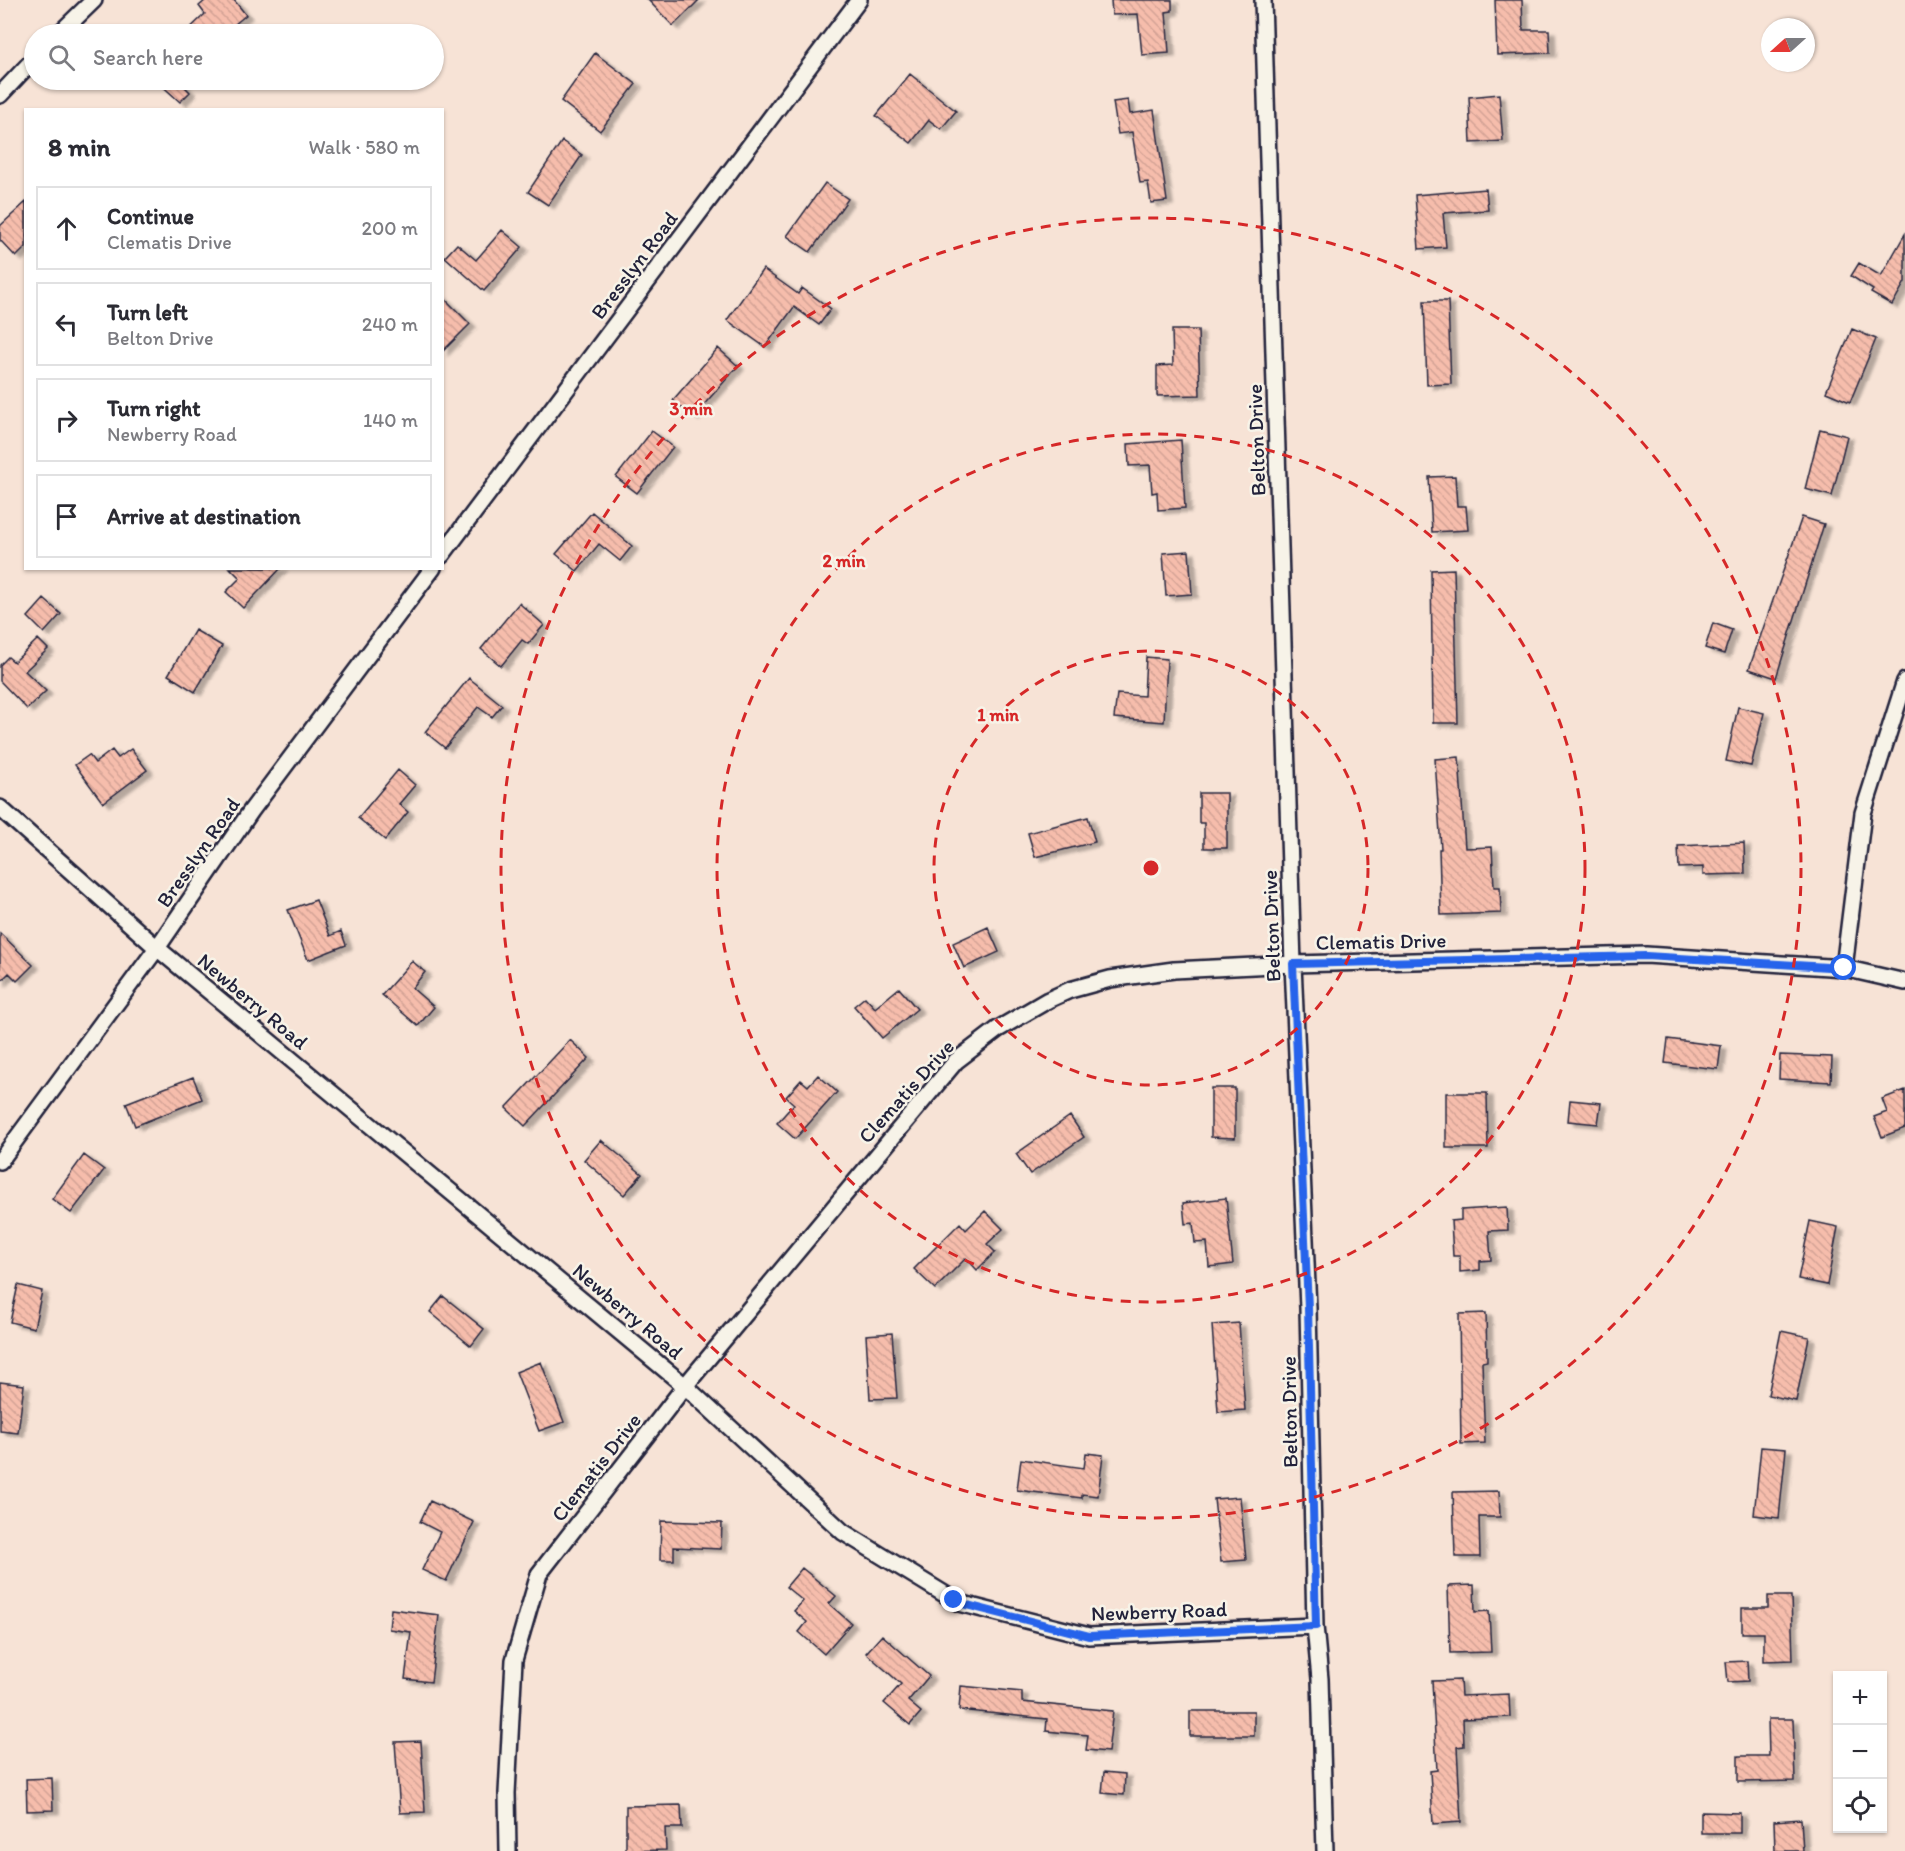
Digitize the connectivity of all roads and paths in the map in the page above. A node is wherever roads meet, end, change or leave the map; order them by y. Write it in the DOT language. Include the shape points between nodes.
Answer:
graph roads {
  1 [pos="94,0"];
  2 [pos="859,0"];
  3 [pos="1263,0"];
  4 [pos="69,24"];
  5 [pos="24,69"];
  6 [pos="0,94"];
  7 [pos="444,552"];
  8 [pos="432,570"];
  9 [pos="1905,681"];
  10 [pos="0,808"];
  11 [pos="157,948"];
  12 [pos="1293,964"];
  13 [pos="1844,968"];
  14 [pos="1905,982"];
  15 [pos="0,1161"];
  16 [pos="685,1386"];
  17 [pos="1316,1626"];
  18 [pos="508,1851"];
  19 [pos="1325,1851"];
  1 -- 4 [label="street"];
  2 -- 7 [label="street, Bresslyn Road"];
  3 -- 12 [label="street, Belton Drive"];
  5 -- 6 [label="street"];
  8 -- 11 [label="street, Bresslyn Road" via="251,811"];
  9 -- 13 [label="street" via="1863,813"];
  10 -- 11 [label="street, Newberry Road"];
  11 -- 15 [label="street, Bresslyn Road"];
  11 -- 16 [label="street, Newberry Road"];
  12 -- 13 [label="street, Clematis Drive" via="1646,956"];
  12 -- 16 [label="street, Clematis Drive" via="1174,970 1110,979 1070,990 998,1029 956,1061"];
  12 -- 17 [label="street, Belton Drive" via="1308,1308"];
  13 -- 14 [label="street, Clematis Drive"];
  16 -- 17 [label="street, Newberry Road" via="843,1532 959,1603 1089,1636"];
  16 -- 18 [label="street, Clematis Drive" via="539,1574 514,1660"];
  17 -- 19 [label="street, Belton Drive"];
}
